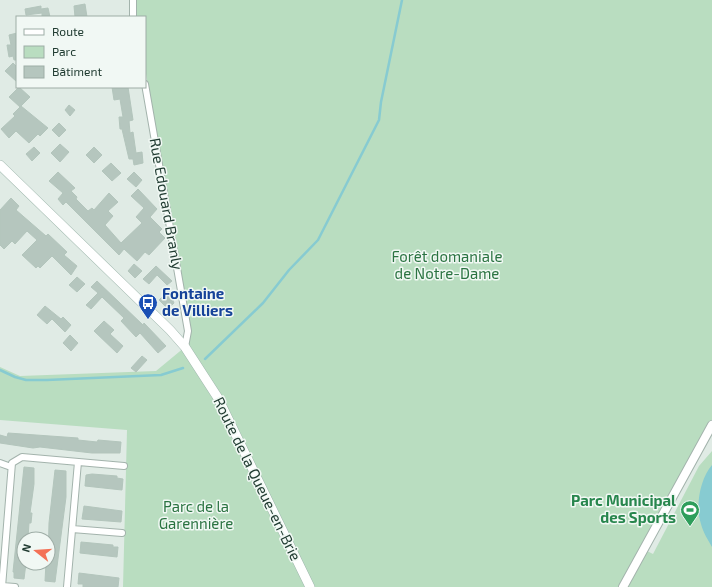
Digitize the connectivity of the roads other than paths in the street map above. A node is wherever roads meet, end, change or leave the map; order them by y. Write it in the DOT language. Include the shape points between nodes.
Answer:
graph roads {
  1 [pos="133,0"];
  2 [pos="133,16"];
  3 [pos="146,88"];
  4 [pos="0,165"];
  5 [pos="185,347"];
  6 [pos="712,425"];
  7 [pos="78,462"];
  8 [pos="0,463"];
  9 [pos="124,466"];
  10 [pos="11,467"];
  11 [pos="72,529"];
  12 [pos="122,533"];
  13 [pos="2,586"];
  14 [pos="15,587"];
  15 [pos="67,587"];
  16 [pos="310,587"];
  17 [pos="623,587"];
  1 -- 2 [label="street"];
  3 -- 5 [label="street, Rue Edouard Branly" via="188,331"];
  4 -- 5 [label="main road, Route de la Queue-en-Brie"];
  5 -- 16 [label="main road, Route de la Queue-en-Brie" via="218,398"];
  6 -- 17 [label="street"];
  7 -- 9 [label="street"];
  7 -- 10 [label="street" via="22,457 12,463"];
  7 -- 11 [label="street"];
  8 -- 10 [label="street"];
  10 -- 13 [label="street"];
  11 -- 12 [label="street"];
  11 -- 15 [label="street"];
  13 -- 14 [label="street"];
}
